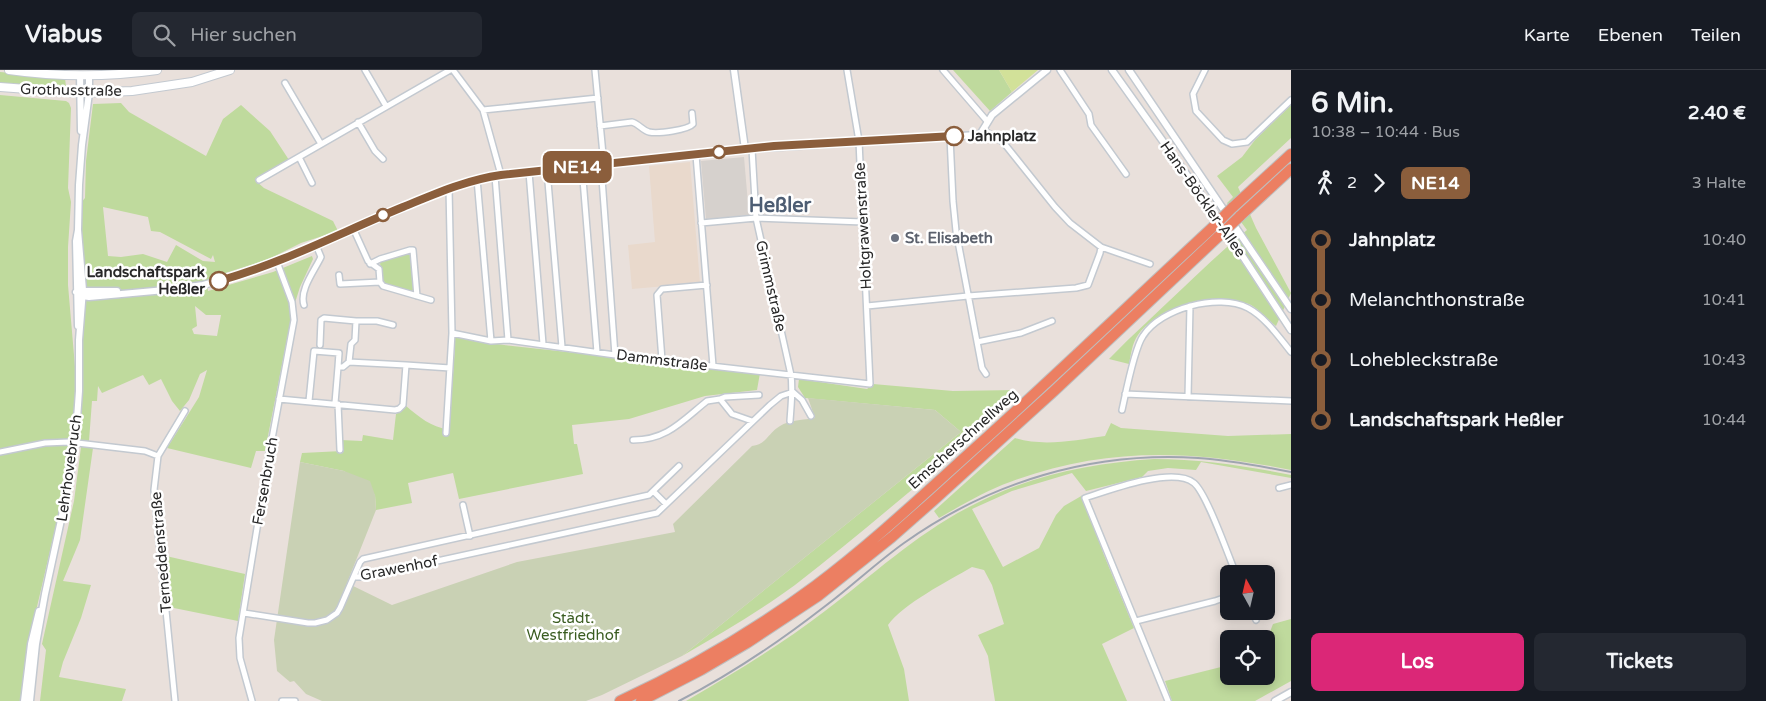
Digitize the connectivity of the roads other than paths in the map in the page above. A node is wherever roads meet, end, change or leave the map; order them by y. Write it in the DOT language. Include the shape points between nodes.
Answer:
graph roads {
  1 [pos="9,70"];
  2 [pos="157,70"];
  3 [pos="230,70"];
  4 [pos="365,70"];
  5 [pos="452,70"];
  6 [pos="595,70"];
  7 [pos="734,70"];
  8 [pos="847,70"];
  9 [pos="943,70"];
  10 [pos="1047,70"];
  11 [pos="1060,70"];
  12 [pos="1112,70"];
  13 [pos="1129,70"];
  14 [pos="1205,70"];
  15 [pos="80,72"];
  16 [pos="89,73"];
  17 [pos="285,83"];
  18 [pos="0,87"];
  19 [pos="85,93"];
  20 [pos="598,98"];
  21 [pos="1291,100"];
  22 [pos="386,106"];
  23 [pos="483,110"];
  24 [pos="692,113"];
  25 [pos="987,121"];
  26 [pos="358,122"];
  27 [pos="600,126"];
  28 [pos="983,130"];
  29 [pos="950,137"];
  30 [pos="859,141"];
  31 [pos="321,144"];
  32 [pos="748,149"];
  33 [pos="1291,154"];
  34 [pos="696,155"];
  35 [pos="299,157"];
  36 [pos="383,159"];
  37 [pos="602,165"];
  38 [pos="582,167"];
  39 [pos="1291,169"];
  40 [pos="547,170"];
  41 [pos="529,172"];
  42 [pos="1126,174"];
  43 [pos="498,176"];
  44 [pos="477,179"];
  45 [pos="259,180"];
  46 [pos="312,183"];
  47 [pos="449,188"];
  48 [pos="756,218"];
  49 [pos="863,222"];
  50 [pos="701,223"];
  51 [pos="353,228"];
  52 [pos="316,245"];
  53 [pos="1101,247"];
  54 [pos="277,262"];
  55 [pos="370,264"];
  56 [pos="1150,264"];
  57 [pos="339,275"];
  58 [pos="380,282"];
  59 [pos="707,285"];
  60 [pos="81,293"];
  61 [pos="417,296"];
  62 [pos="968,296"];
  63 [pos="431,300"];
  64 [pos="304,305"];
  65 [pos="868,306"];
  66 [pos="1190,306"];
  67 [pos="1291,309"];
  68 [pos="356,321"];
  69 [pos="1052,321"];
  70 [pos="393,325"];
  71 [pos="1291,330"];
  72 [pos="452,333"];
  73 [pos="508,340"];
  74 [pos="490,341"];
  75 [pos="977,342"];
  76 [pos="543,344"];
  77 [pos="320,345"];
  78 [pos="562,347"];
  79 [pos="598,352"];
  80 [pos="1291,352"];
  81 [pos="615,355"];
  82 [pos="662,360"];
  83 [pos="349,362"];
  84 [pos="406,365"];
  85 [pos="713,366"];
  86 [pos="338,367"];
  87 [pos="450,368"];
  88 [pos="986,374"];
  89 [pos="791,375"];
  90 [pos="871,382"];
  91 [pos="793,392"];
  92 [pos="1125,394"];
  93 [pos="758,395"];
  94 [pos="1188,397"];
  95 [pos="280,399"];
  96 [pos="720,399"];
  97 [pos="308,401"];
  98 [pos="1291,401"];
  99 [pos="337,404"];
  100 [pos="1122,410"];
  101 [pos="185,411"];
  102 [pos="811,416"];
  103 [pos="752,421"];
  104 [pos="790,421"];
  105 [pos="446,433"];
  106 [pos="633,440"];
  107 [pos="75,443"];
  108 [pos="340,450"];
  109 [pos="0,452"];
  110 [pos="158,456"];
  111 [pos="679,466"];
  112 [pos="1291,485"];
  113 [pos="1279,488"];
  114 [pos="654,492"];
  115 [pos="666,504"];
  116 [pos="463,505"];
  117 [pos="470,536"];
  118 [pos="1232,565"];
  119 [pos="354,577"];
  120 [pos="44,594"];
  121 [pos="1220,599"];
  122 [pos="244,613"];
  123 [pos="1136,622"];
  124 [pos="1291,692"];
  125 [pos="24,701"];
  126 [pos="30,701"];
  127 [pos="175,701"];
  128 [pos="252,701"];
  129 [pos="282,701"];
  130 [pos="295,701"];
  131 [pos="620,701"];
  132 [pos="641,701"];
  133 [pos="1168,701"];
  134 [pos="1275,701"];
  1 -- 15 [label="main road, Grothusstraße"];
  2 -- 16 [label="main road, Grothusstraße"];
  3 -- 19 [label="main road, Grothusstraße" via="192,82 132,91"];
  4 -- 22 [label="street"];
  5 -- 22 [label="street"];
  5 -- 23 [label="street"];
  6 -- 20 [label="street"];
  7 -- 32 [label="street, Grimmstraße"];
  8 -- 30 [label="street, Holtgrawenstraße"];
  9 -- 25 [label="street"];
  10 -- 25 [label="street"];
  11 -- 42 [label="street" via="1090,114 1091,125"];
  12 -- 71 [label="street, Hans-Böckler-Allee" via="1217,217"];
  13 -- 67 [label="street, Hans-Böckler-Allee"];
  14 -- 21 [label="street" via="1193,94 1196,111 1222,140 1232,144 1247,142"];
  15 -- 16 [label="main road, Grothusstraße"];
  15 -- 19 [label="street, Lehrhovebruch"];
  16 -- 19 [label="street, Lehrhovebruch"];
  17 -- 31 [label="street"];
  18 -- 19 [label="main road, Grothusstraße"];
  19 -- 60 [label="street, Lehrhovebruch" via="78,230"];
  20 -- 23 [label="street"];
  20 -- 27 [label="street"];
  22 -- 26 [label="street"];
  23 -- 43 [label="street"];
  24 -- 27 [label="street" via="693,124 688,129 651,133 632,122"];
  25 -- 28 [label="street"];
  26 -- 31 [label="street"];
  26 -- 36 [label="street"];
  27 -- 37 [label="street"];
  28 -- 29 [label="street" via="977,135"];
  28 -- 53 [label="street" via="1001,140 1062,216"];
  29 -- 30 [label="street"];
  29 -- 62 [label="street" via="956,231"];
  30 -- 32 [label="street"];
  30 -- 49 [label="street, Holtgrawenstraße"];
  31 -- 35 [label="street"];
  32 -- 34 [label="street"];
  32 -- 48 [label="street, Grimmstraße"];
  33 -- 131 [label="highway, Emscherschnellweg, bridge" via="888,527 814,586 743,635"];
  34 -- 37 [label="street"];
  34 -- 50 [label="street"];
  35 -- 45 [label="street"];
  35 -- 46 [label="street"];
  37 -- 38 [label="street"];
  37 -- 81 [label="street"];
  38 -- 40 [label="street"];
  38 -- 79 [label="street"];
  39 -- 132 [label="highway, Emscherschnellweg, bridge" via="934,500 855,566 818,596 747,643"];
  40 -- 41 [label="street"];
  40 -- 78 [label="street"];
  41 -- 43 [label="street"];
  41 -- 76 [label="street"];
  43 -- 44 [label="street"];
  43 -- 73 [label="street"];
  44 -- 47 [label="street"];
  44 -- 74 [label="street"];
  47 -- 51 [label="street"];
  47 -- 72 [label="street"];
  48 -- 49 [label="street"];
  48 -- 50 [label="street"];
  48 -- 89 [label="street, Grimmstraße"];
  49 -- 65 [label="street, Holtgrawenstraße"];
  50 -- 59 [label="street"];
  51 -- 52 [label="street"];
  51 -- 55 [label="street"];
  52 -- 54 [label="street"];
  52 -- 64 [label="street" via="321,257 304,292"];
  53 -- 56 [label="street"];
  53 -- 62 [label="street" via="1088,285"];
  54 -- 60 [label="street" via="203,285 145,292"];
  54 -- 95 [label="street, Fersenbruch" via="294,314"];
  55 -- 58 [label="street" via="378,269"];
  55 -- 61 [label="street" via="413,250"];
  57 -- 58 [label="street" via="340,284"];
  58 -- 61 [label="street" via="383,286"];
  59 -- 82 [label="street" via="662,289 657,294"];
  59 -- 85 [label="street"];
  60 -- 107 [label="street, Lehrhovebruch"];
  61 -- 63 [label="street"];
  62 -- 65 [label="street"];
  62 -- 75 [label="street"];
  65 -- 90 [label="street, Holtgrawenstraße"];
  66 -- 80 [label="street" via="1225,302 1247,308 1275,331"];
  66 -- 92 [label="street" via="1157,322 1144,334"];
  66 -- 94 [label="street"];
  68 -- 70 [label="street"];
  68 -- 77 [label="street" via="324,318 321,320"];
  68 -- 83 [label="street"];
  69 -- 75 [label="street" via="1021,333"];
  72 -- 74 [label="street, Dammstraße"];
  72 -- 87 [label="street"];
  73 -- 74 [label="street, Dammstraße"];
  73 -- 76 [label="street, Dammstraße"];
  75 -- 88 [label="street"];
  76 -- 78 [label="street, Dammstraße"];
  78 -- 79 [label="street, Dammstraße"];
  79 -- 81 [label="street, Dammstraße"];
  81 -- 82 [label="street, Dammstraße"];
  82 -- 85 [label="street, Dammstraße"];
  83 -- 84 [label="street"];
  83 -- 86 [label="street"];
  84 -- 87 [label="street"];
  84 -- 99 [label="street" via="403,405 399,409"];
  85 -- 89 [label="street, Dammstraße"];
  86 -- 97 [label="street" via="339,353 314,351"];
  86 -- 99 [label="street"];
  87 -- 105 [label="street"];
  89 -- 90 [label="street, Dammstraße"];
  89 -- 91 [label="street, Grimmstraße"];
  91 -- 102 [label="street"];
  91 -- 103 [label="street, Grawenhof" via="781,396"];
  91 -- 104 [label="street, Grimmstraße"];
  92 -- 94 [label="street"];
  92 -- 100 [label="street"];
  93 -- 96 [label="street"];
  94 -- 98 [label="street"];
  95 -- 97 [label="street"];
  95 -- 122 [label="street, Fersenbruch" via="268,455"];
  96 -- 103 [label="street" via="732,414"];
  96 -- 106 [label="street" via="707,401 668,433"];
  97 -- 99 [label="street"];
  99 -- 108 [label="street"];
  101 -- 110 [label="street, Terneddenstraße"];
  103 -- 115 [label="street, Grawenhof"];
  107 -- 109 [label="street" via="49,443"];
  107 -- 110 [label="street" via="145,451"];
  107 -- 120 [label="street, Lehrhovebruch"];
  110 -- 127 [label="street, Terneddenstraße" via="154,490"];
  111 -- 114 [label="street, Grawenhof"];
  112 -- 113 [label="street"];
  114 -- 115 [label="street"];
  114 -- 117 [label="street, Grawenhof"];
  115 -- 119 [label="street, Grawenhof" via="657,513"];
  116 -- 117 [label="street"];
  117 -- 119 [label="street, Grawenhof" via="363,559"];
  118 -- 123 [label="street" via="1207,504 1195,484 1187,479 1144,479 1085,498"];
  119 -- 122 [label="street" via="337,613 323,622 308,623"];
  120 -- 125 [label="street, Lehrhovebruch" via="31,644"];
  120 -- 126 [label="street, Lehrhovebruch"];
  121 -- 123 [label="street"];
  122 -- 128 [label="street, Fersenbruch" via="239,638 240,658"];
  123 -- 133 [label="street"];
  124 -- 134 [label="street"];
  129 -- 130 [label="street"];
}
